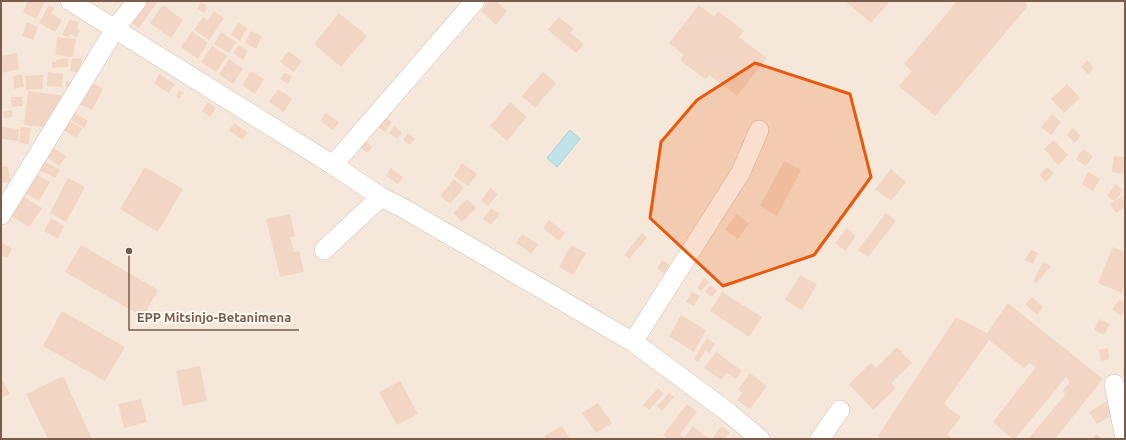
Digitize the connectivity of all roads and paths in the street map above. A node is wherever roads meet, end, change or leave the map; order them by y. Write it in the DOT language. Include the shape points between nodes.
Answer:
graph roads {
  1 [pos="70,1"];
  2 [pos="137,1"];
  3 [pos="475,1"];
  4 [pos="114,28"];
  5 [pos="759,130"];
  6 [pos="334,166"];
  7 [pos="381,197"];
  8 [pos="1,215"];
  9 [pos="324,250"];
  10 [pos="633,342"];
  11 [pos="1114,384"];
  12 [pos="840,410"];
  13 [pos="760,439"];
  14 [pos="820,439"];
  15 [pos="1125,439"];
  1 -- 4 [label="street"];
  2 -- 4 [label="street"];
  3 -- 6 [label="street"];
  4 -- 6 [label="street"];
  4 -- 8 [label="street"];
  5 -- 10 [label="street" via="741,172"];
  6 -- 7 [label="street"];
  7 -- 9 [label="street"];
  7 -- 10 [label="street"];
  10 -- 13 [label="street" via="728,412"];
  11 -- 15 [label="street"];
  12 -- 14 [label="street"];
}
